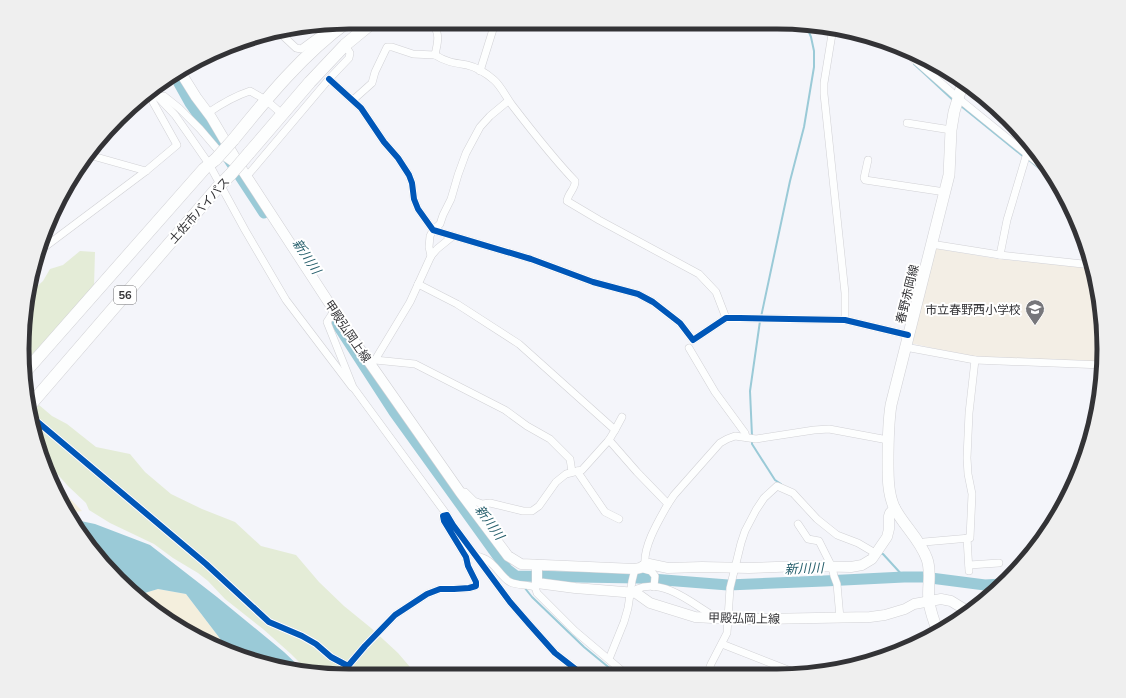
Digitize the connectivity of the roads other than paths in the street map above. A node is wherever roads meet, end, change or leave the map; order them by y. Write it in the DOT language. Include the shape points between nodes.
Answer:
graph roads {
  1 [pos="364,29"];
  2 [pos="436,29"];
  3 [pos="493,29"];
  4 [pos="327,30"];
  5 [pos="328,30"];
  6 [pos="335,31"];
  7 [pos="832,34"];
  8 [pos="283,36"];
  9 [pos="345,45"];
  10 [pos="435,55"];
  11 [pos="915,60"];
  12 [pos="480,70"];
  13 [pos="183,76"];
  14 [pos="329,79"];
  15 [pos="961,87"];
  16 [pos="157,93"];
  17 [pos="157,96"];
  18 [pos="958,98"];
  19 [pos="266,100"];
  20 [pos="353,100"];
  21 [pos="508,101"];
  22 [pos="208,113"];
  23 [pos="282,114"];
  24 [pos="907,123"];
  25 [pos="950,130"];
  26 [pos="1028,150"];
  27 [pos="1026,154"];
  28 [pos="93,156"];
  29 [pos="868,160"];
  30 [pos="1037,162"];
  31 [pos="210,164"];
  32 [pos="146,171"];
  33 [pos="245,174"];
  34 [pos="220,186"];
  35 [pos="945,192"];
  36 [pos="433,230"];
  37 [pos="453,236"];
  38 [pos="931,244"];
  39 [pos="46,246"];
  40 [pos="1000,255"];
  41 [pos="431,256"];
  42 [pos="1085,264"];
  43 [pos="418,284"];
  44 [pos="334,311"];
  45 [pos="726,318"];
  46 [pos="845,320"];
  47 [pos="908,335"];
  48 [pos="906,347"];
  49 [pos="689,348"];
  50 [pos="975,360"];
  51 [pos="372,362"];
  52 [pos="1096,365"];
  53 [pos="30,367"];
  54 [pos="352,387"];
  55 [pos="34,401"];
  56 [pos="622,418"];
  57 [pos="38,422"];
  58 [pos="615,430"];
  59 [pos="747,438"];
  60 [pos="609,440"];
  61 [pos="888,440"];
  62 [pos="574,472"];
  63 [pos="460,492"];
  64 [pos="668,504"];
  65 [pos="895,508"];
  66 [pos="448,515"];
  67 [pos="619,519"];
  68 [pos="798,524"];
  69 [pos="967,538"];
  70 [pos="920,545"];
  71 [pos="877,551"];
  72 [pos="476,555"];
  73 [pos="1000,563"];
  74 [pos="537,565"];
  75 [pos="735,567"];
  76 [pos="833,571"];
  77 [pos="637,572"];
  78 [pos="654,581"];
  79 [pos="536,585"];
  80 [pos="633,592"];
  81 [pos="929,601"];
  82 [pos="964,609"];
  83 [pos="714,618"];
  84 [pos="840,618"];
  85 [pos="729,619"];
  86 [pos="936,627"];
  87 [pos="722,644"];
  88 [pos="609,659"];
  89 [pos="576,669"];
  90 [pos="621,669"];
  91 [pos="709,669"];
  92 [pos="785,669"];
  1 -- 9 [label="highway, 土佐市バイパス / 56"];
  2 -- 10 [label="street" via="438,38"];
  3 -- 12 [label="street"];
  4 -- 8 [label="street" via="301,49 296,48"];
  5 -- 6 [label="street"];
  6 -- 19 [label="highway, 土佐市バイパス / 56"];
  7 -- 46 [label="street" via="824,94 845,292"];
  9 -- 14 [label="street" via="350,58"];
  9 -- 23 [label="highway, 土佐市バイパス / 56"];
  10 -- 12 [label="street" via="455,64"];
  10 -- 20 [label="street" via="413,54 387,47 372,83"];
  11 -- 18 [label="street"];
  12 -- 21 [label="street" via="495,81"];
  13 -- 22 [label="main road, 甲殿弘岡上線"];
  14 -- 20 [label="street"];
  14 -- 33 [label="street"];
  15 -- 18 [label="main road, 春野赤岡線"];
  16 -- 17 [label="street"];
  17 -- 31 [label="street"];
  17 -- 32 [label="street" via="153,98 153,102 177,144"];
  17 -- 33 [label="street" via="164,96 179,108 223,156"];
  18 -- 25 [label="main road, 春野赤岡線"];
  18 -- 27 [label="street"];
  19 -- 22 [label="street" via="250,91 234,97"];
  19 -- 23 [label="street"];
  19 -- 31 [label="highway, 土佐市バイパス / 56, bridge"];
  20 -- 36 [label="street" via="398,158 412,183 418,209"];
  21 -- 36 [label="street" via="480,127 466,153 440,224"];
  21 -- 45 [label="street" via="575,181 576,184 567,196 567,201 699,274 716,292"];
  22 -- 33 [label="main road, 甲殿弘岡上線"];
  23 -- 34 [label="highway, 土佐市バイパス / 56, bridge"];
  24 -- 25 [label="street"];
  25 -- 35 [label="main road, 春野赤岡線" via="949,175"];
  26 -- 27 [label="street"];
  27 -- 30 [label="street"];
  27 -- 40 [label="street"];
  28 -- 32 [label="street"];
  29 -- 35 [label="street" via="865,180"];
  31 -- 34 [label="street"];
  31 -- 53 [label="highway, 土佐市バイパス / 56"];
  32 -- 39 [label="street"];
  33 -- 44 [label="main road, 甲殿弘岡上線"];
  34 -- 54 [label="street" via="286,300"];
  34 -- 55 [label="highway, 土佐市バイパス / 56"];
  35 -- 38 [label="main road, 春野赤岡線"];
  36 -- 37 [label="street"];
  36 -- 41 [label="street" via="429,247"];
  37 -- 41 [label="street"];
  37 -- 45 [label="street" via="593,282 638,294 654,302 680,323 693,340"];
  38 -- 40 [label="street"];
  38 -- 47 [label="main road, 春野赤岡線"];
  40 -- 42 [label="street"];
  41 -- 43 [label="street"];
  43 -- 51 [label="street" via="410,302"];
  43 -- 58 [label="street" via="457,304 519,344"];
  44 -- 51 [label="main road, 甲殿弘岡上線"];
  44 -- 54 [label="street" via="327,322"];
  45 -- 46 [label="street"];
  46 -- 47 [label="street"];
  47 -- 48 [label="main road, 春野赤岡線"];
  48 -- 50 [label="street"];
  48 -- 61 [label="main road, 春野赤岡線" via="891,405"];
  49 -- 59 [label="street"];
  50 -- 52 [label="street"];
  50 -- 69 [label="street" via="969,413 967,458 972,494 970,538"];
  51 -- 62 [label="street" via="415,364 505,410 550,439 570,459"];
  51 -- 63 [label="main road, 甲殿弘岡上線"];
  54 -- 66 [label="street"];
  56 -- 58 [label="street"];
  57 -- 66 [label="street" via="206,564 269,622 302,636 348,666 395,615 427,594 440,589 476,586 466,557 444,521 443,516"];
  58 -- 60 [label="street"];
  59 -- 61 [label="street" via="829,429"];
  59 -- 64 [label="street" via="735,436 720,444"];
  60 -- 62 [label="street" via="582,470"];
  60 -- 64 [label="street"];
  61 -- 65 [label="main road, 春野赤岡線" via="888,483"];
  62 -- 63 [label="street" via="566,474 556,482 539,506 532,511 490,503 482,504 465,492"];
  62 -- 67 [label="street" via="605,512"];
  63 -- 74 [label="main road, 甲殿弘岡上線" via="508,556 521,564"];
  64 -- 77 [label="street" via="648,543"];
  65 -- 70 [label="main road, 春野赤岡線"];
  65 -- 71 [label="main road, 甲殿弘岡上線" via="889,516 887,537"];
  66 -- 72 [label="street"];
  68 -- 76 [label="street" via="808,539 819,541"];
  69 -- 70 [label="street" via="924,542"];
  69 -- 73 [label="street" via="969,568"];
  70 -- 81 [label="main road, 春野赤岡線" via="929,567"];
  71 -- 75 [label="street" via="837,535 792,493 777,486 756,510 741,543"];
  71 -- 76 [label="main road, 甲殿弘岡上線" via="872,559 862,565"];
  72 -- 79 [label="street" via="488,560 509,581 518,585"];
  72 -- 89 [label="street" via="530,625 555,653"];
  74 -- 77 [label="main road, 甲殿弘岡上線"];
  74 -- 79 [label="main road"];
  75 -- 76 [label="main road, 甲殿弘岡上線" via="803,566"];
  75 -- 77 [label="main road, 甲殿弘岡上線" via="668,568 649,564"];
  75 -- 85 [label="street" via="730,588"];
  76 -- 84 [label="street" via="838,584"];
  77 -- 78 [label="street" via="651,571"];
  77 -- 80 [label="street"];
  78 -- 80 [label="street"];
  78 -- 83 [label="street"];
  79 -- 80 [label="main road"];
  79 -- 88 [label="street" via="537,593 575,631"];
  80 -- 83 [label="main road, 甲殿弘岡上線" via="650,603 695,617"];
  80 -- 88 [label="street"];
  81 -- 82 [label="main road, 甲殿弘岡上線" via="951,601"];
  81 -- 84 [label="main road, 甲殿弘岡上線" via="885,615"];
  81 -- 86 [label="main road, 春野赤岡線"];
  83 -- 85 [label="main road, 甲殿弘岡上線"];
  84 -- 85 [label="main road, 甲殿弘岡上線"];
  85 -- 87 [label="street"];
  87 -- 91 [label="street"];
  87 -- 92 [label="street"];
  88 -- 90 [label="street"];
}
